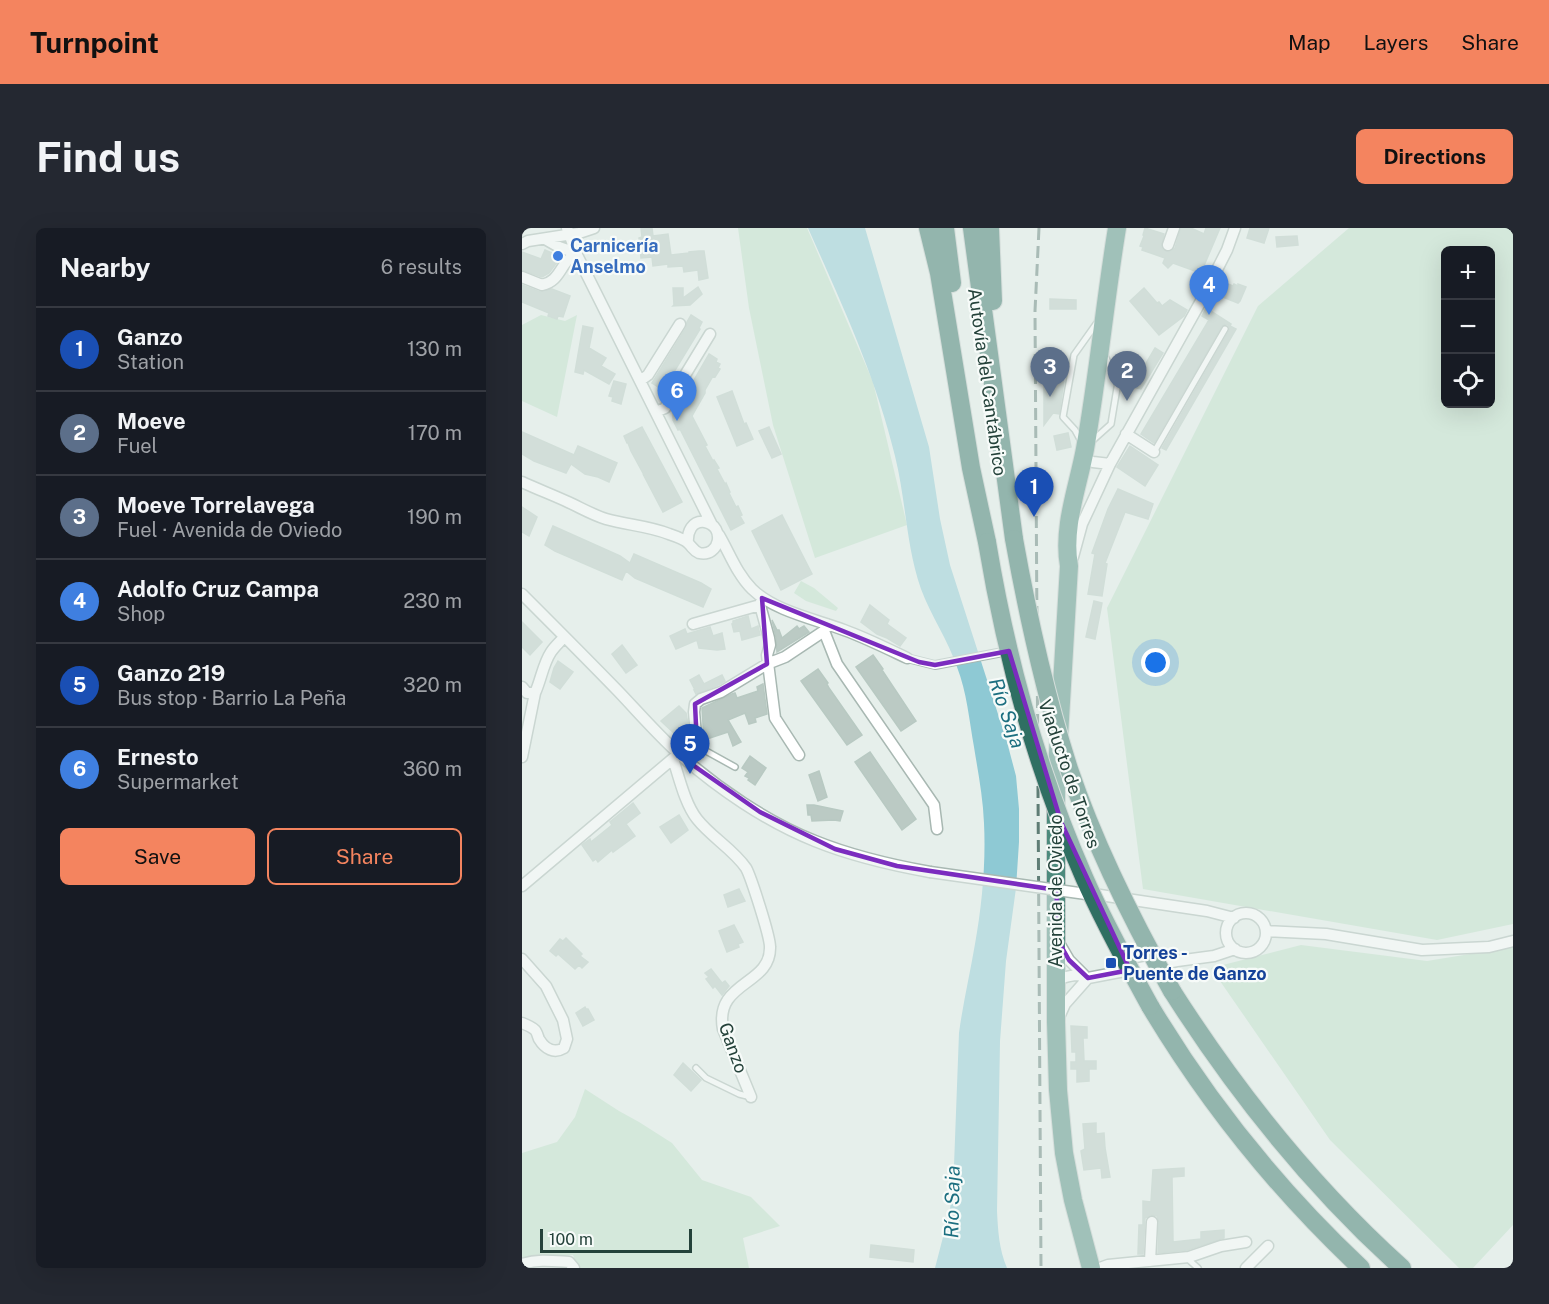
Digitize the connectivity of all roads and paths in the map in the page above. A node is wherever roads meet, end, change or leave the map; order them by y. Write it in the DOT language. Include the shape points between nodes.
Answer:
graph roads {
  1 [pos="557,228"];
  2 [pos="594,228"];
  3 [pos="928,228"];
  4 [pos="945,228"];
  5 [pos="972,228"];
  6 [pos="990,228"];
  7 [pos="1118,228"];
  8 [pos="1174,228"];
  9 [pos="1235,228"];
  10 [pos="569,235"];
  11 [pos="545,238"];
  12 [pos="522,244"];
  13 [pos="1168,245"];
  14 [pos="559,247"];
  15 [pos="576,253"];
  16 [pos="522,277"];
  17 [pos="1104,313"];
  18 [pos="680,324"];
  19 [pos="1225,330"];
  20 [pos="710,334"];
  21 [pos="641,380"];
  22 [pos="656,412"];
  23 [pos="1126,434"];
  24 [pos="1154,452"];
  25 [pos="1084,454"];
  26 [pos="1110,464"];
  27 [pos="522,482"];
  28 [pos="702,502"];
  29 [pos="692,527"];
  30 [pos="716,530"];
  31 [pos="667,533"];
  32 [pos="1014,536"];
  33 [pos="987,542"];
  34 [pos="688,543"];
  35 [pos="708,552"];
  36 [pos="733,563"];
  37 [pos="1070,566"];
  38 [pos="522,594"];
  39 [pos="761,602"];
  40 [pos="693,624"];
  41 [pos="826,628"];
  42 [pos="564,637"];
  43 [pos="1014,650"];
  44 [pos="907,658"];
  45 [pos="767,664"];
  46 [pos="522,687"];
  47 [pos="535,693"];
  48 [pos="697,746"];
  49 [pos="799,755"];
  50 [pos="522,757"];
  51 [pos="680,758"];
  52 [pos="735,767"];
  53 [pos="937,829"];
  54 [pos="522,886"];
  55 [pos="1234,918"];
  56 [pos="1266,932"];
  57 [pos="1056,937"];
  58 [pos="1513,941"];
  59 [pos="1234,949"];
  60 [pos="522,959"];
  61 [pos="1086,979"];
  62 [pos="1056,980"];
  63 [pos="1056,1022"];
  64 [pos="522,1023"];
  65 [pos="696,1068"];
  66 [pos="751,1097"];
  67 [pos="1152,1222"];
  68 [pos="1246,1242"];
  69 [pos="1268,1246"];
  70 [pos="1188,1257"];
  71 [pos="1158,1263"];
  72 [pos="522,1264"];
  73 [pos="574,1268"];
  74 [pos="1091,1268"];
  75 [pos="1100,1268"];
  76 [pos="1198,1268"];
  77 [pos="1246,1268"];
  78 [pos="1361,1268"];
  79 [pos="1402,1268"];
  1 -- 11 [label="street"];
  2 -- 10 [label="street"];
  3 -- 33 [label="highway"];
  4 -- 33 [label="highway, Autovía del Cantábrico"];
  5 -- 32 [label="highway, Autovía del Cantábrico"];
  6 -- 32 [label="highway" via="993,307"];
  7 -- 17 [label="highway, Avenida de Oviedo"];
  8 -- 13 [label="street"];
  9 -- 23 [label="street" via="1201,301"];
  10 -- 11 [label="street"];
  10 -- 14 [label="street"];
  10 -- 15 [label="street"];
  11 -- 12 [label="street"];
  11 -- 14 [label="street"];
  14 -- 15 [label="street"];
  15 -- 16 [label="street" via="546,285"];
  15 -- 21 [label="street"];
  17 -- 25 [label="highway, Avenida de Oviedo"];
  17 -- 25 [label="lane" via="1074,355 1063,417 1075,430"];
  18 -- 21 [label="street"];
  19 -- 24 [label="lane"];
  20 -- 22 [label="street" via="665,408"];
  21 -- 22 [label="street"];
  22 -- 28 [label="street"];
  23 -- 24 [label="street"];
  23 -- 26 [label="street"];
  25 -- 26 [label="street"];
  25 -- 37 [label="highway, Avenida de Oviedo" via="1068,532"];
  26 -- 37 [label="street" via="1082,524"];
  27 -- 31 [label="street" via="604,518"];
  28 -- 29 [label="street"];
  28 -- 30 [label="street"];
  29 -- 30 [label="street" via="707,522"];
  29 -- 31 [label="street"];
  29 -- 34 [label="street"];
  30 -- 35 [label="street" via="719,541"];
  30 -- 36 [label="street"];
  31 -- 34 [label="street"];
  32 -- 79 [label="highway, Viaducto de Torres, bridge" via="1038,660 1073,778 1115,880 1172,991 1269,1129 1332,1200"];
  33 -- 78 [label="highway, Viaducto de Torres, bridge" via="1011,662 1047,784 1085,879 1150,1006 1242,1138 1309,1216"];
  34 -- 35 [label="street" via="693,550"];
  35 -- 36 [label="street"];
  36 -- 39 [label="street"];
  37 -- 57 [label="highway, Avenida de Oviedo" via="1056,787"];
  38 -- 42 [label="street"];
  39 -- 40 [label="street"];
  39 -- 41 [label="street"];
  39 -- 45 [label="street" via="770,645"];
  41 -- 44 [label="street" via="855,634"];
  41 -- 45 [label="street" via="785,657"];
  41 -- 53 [label="street" via="837,664 934,805"];
  42 -- 47 [label="street" via="547,660"];
  42 -- 51 [label="street"];
  43 -- 44 [label="street" via="935,665"];
  45 -- 48 [label="street" via="696,704"];
  45 -- 49 [label="street" via="775,718"];
  46 -- 47 [label="street" via="527,693"];
  47 -- 50 [label="street"];
  48 -- 51 [label="street"];
  48 -- 52 [label="lane"];
  51 -- 54 [label="street"];
  51 -- 55 [label="street, bridge" via="787,828 835,849 930,872"];
  51 -- 66 [label="street, Ganzo" via="690,806 747,869 767,932 767,961 727,999 721,1019"];
  55 -- 56 [label="street" via="1256,916"];
  55 -- 59 [label="street" via="1226,934"];
  56 -- 58 [label="street" via="1326,934 1422,950 1489,947"];
  56 -- 59 [label="street" via="1263,944 1253,952"];
  57 -- 61 [label="street"];
  57 -- 62 [label="highway, Avenida de Oviedo"];
  59 -- 61 [label="street"];
  60 -- 64 [label="street" via="546,986 563,1020 567,1039 564,1048 553,1052 545,1047 536,1031"];
  61 -- 62 [label="street"];
  61 -- 63 [label="street"];
  62 -- 63 [label="highway, Avenida de Oviedo"];
  63 -- 74 [label="highway, Avenida de Oviedo" via="1064,1153"];
  65 -- 66 [label="lane" via="706,1078"];
  67 -- 71 [label="street"];
  68 -- 70 [label="street"];
  69 -- 77 [label="street"];
  70 -- 71 [label="street"];
  70 -- 76 [label="lane"];
  71 -- 75 [label="street"];
  72 -- 73 [label="street" via="548,1260 569,1262"];
}
